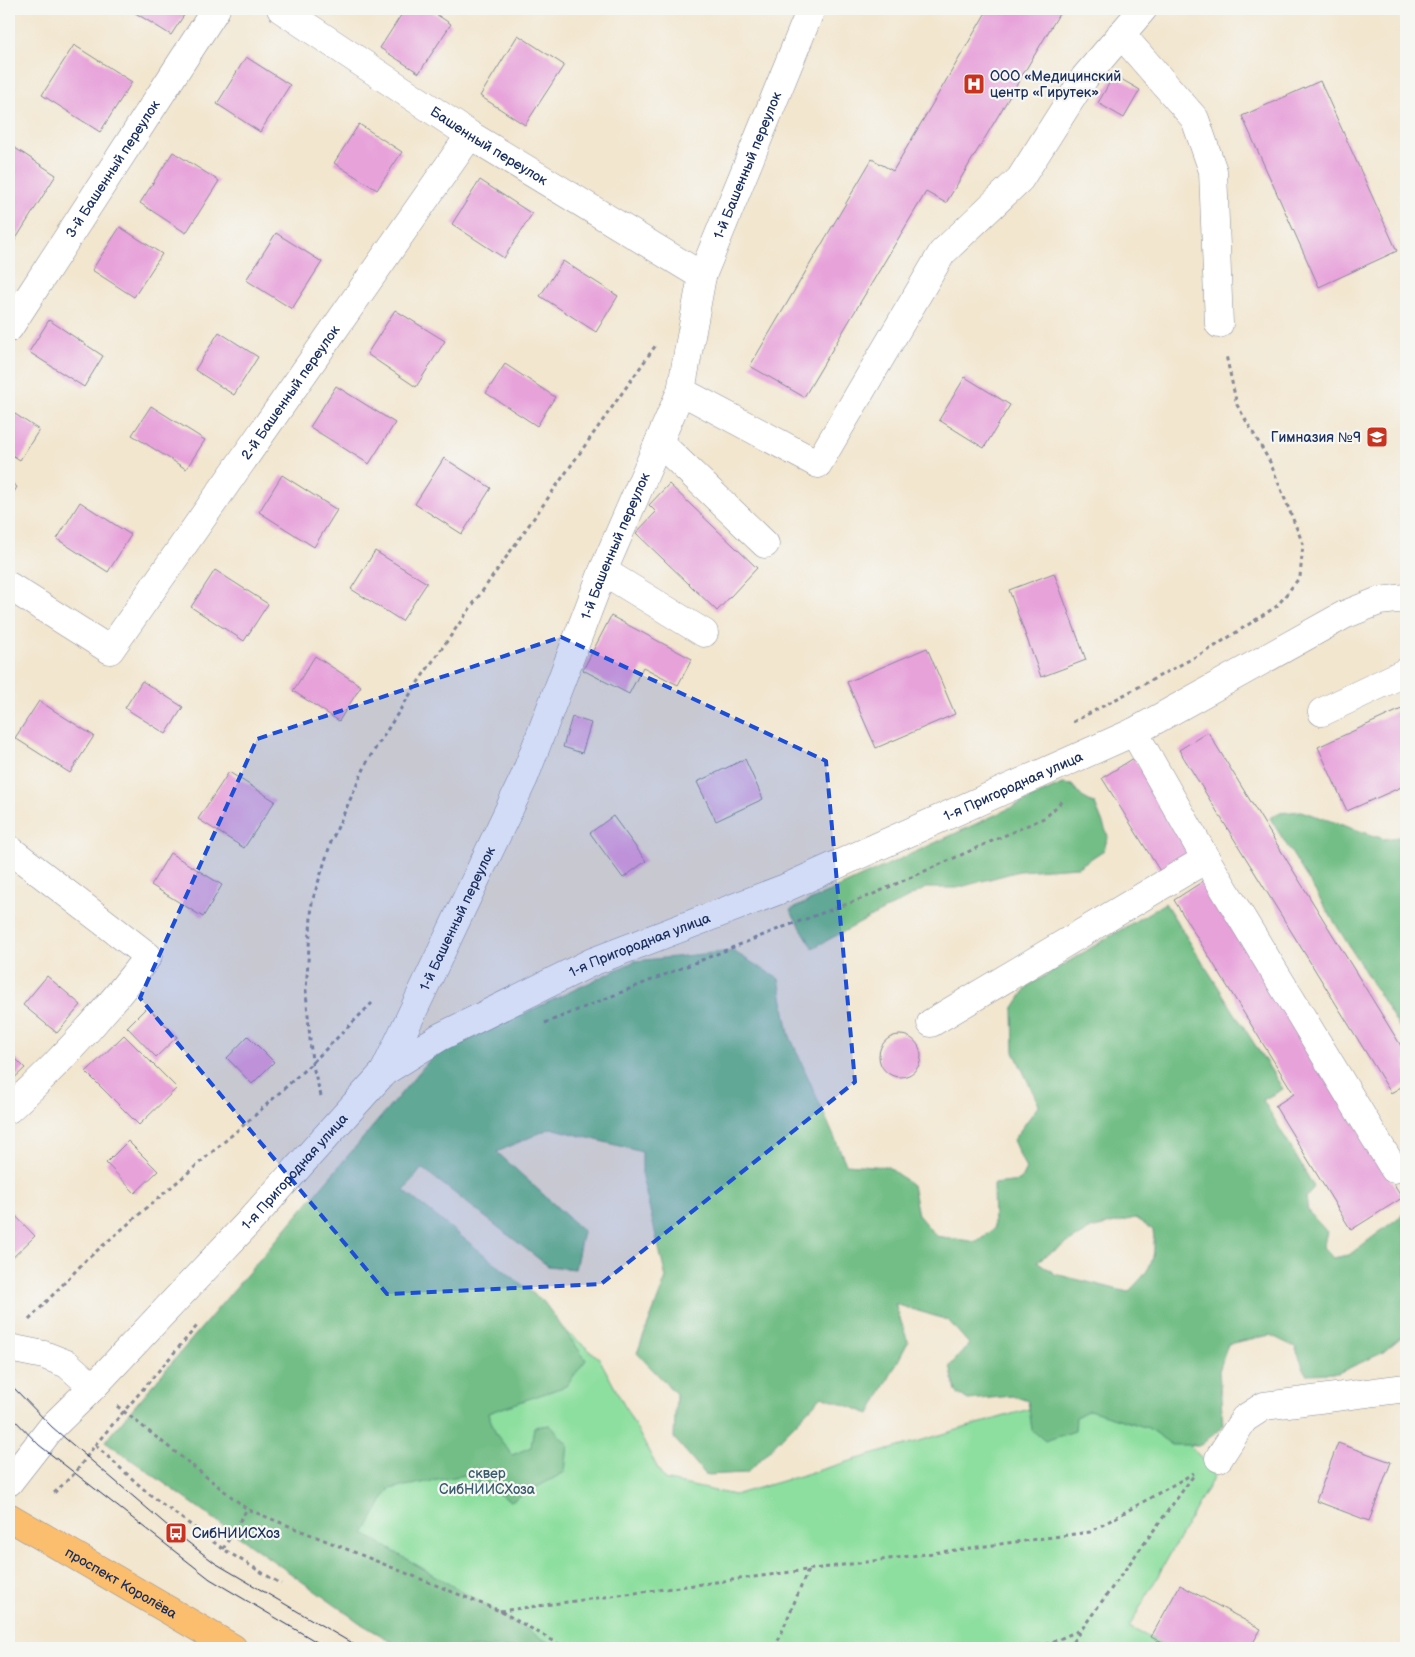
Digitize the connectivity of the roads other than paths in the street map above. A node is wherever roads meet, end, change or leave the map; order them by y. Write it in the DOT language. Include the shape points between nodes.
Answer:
graph roads {
  1 [pos="216,9"];
  2 [pos="281,9"];
  3 [pos="811,9"];
  4 [pos="1143,9"];
  5 [pos="1121,34"];
  6 [pos="470,135"];
  7 [pos="702,276"];
  8 [pos="1219,324"];
  9 [pos="9,328"];
  10 [pos="681,391"];
  11 [pos="659,442"];
  12 [pos="765,544"];
  13 [pos="603,571"];
  14 [pos="9,586"];
  15 [pos="1406,598"];
  16 [pos="704,633"];
  17 [pos="1406,672"];
  18 [pos="1322,712"];
  19 [pos="1134,732"];
  20 [pos="9,848"];
  21 [pos="1206,860"];
  22 [pos="931,1023"];
  23 [pos="384,1072"];
  24 [pos="9,1109"];
  25 [pos="1394,1169"];
  26 [pos="9,1348"];
  27 [pos="93,1387"];
  28 [pos="1406,1388"];
  29 [pos="1219,1458"];
  30 [pos="9,1482"];
  31 [pos="9,1517"];
  32 [pos="233,1648"];
  1 -- 9 [label="street, 3-й Башенный переулок"];
  2 -- 6 [label="street, Башенный переулок"];
  3 -- 7 [label="street, 1-й Башенный переулок"];
  4 -- 5 [label="street"];
  5 -- 8 [label="street" via="1195,118 1212,171"];
  5 -- 10 [label="street" via="1085,77 1020,179 942,253 818,464"];
  6 -- 7 [label="street, Башенный переулок"];
  6 -- 14 [label="street, 2-й Башенный переулок" via="110,650"];
  7 -- 10 [label="street, 1-й Башенный переулок"];
  10 -- 11 [label="street, 1-й Башенный переулок"];
  11 -- 12 [label="street"];
  11 -- 13 [label="street, 1-й Башенный переулок"];
  13 -- 16 [label="street"];
  13 -- 23 [label="street, 1-й Башенный переулок" via="524,778"];
  15 -- 19 [label="street, 1-я Пригородная улица" via="1379,601 1344,614"];
  17 -- 18 [label="street"];
  19 -- 21 [label="street"];
  19 -- 23 [label="street, 1-я Пригородная улица" via="785,888 592,962 440,1037"];
  20 -- 24 [label="street" via="148,956 86,1032"];
  21 -- 22 [label="street"];
  21 -- 25 [label="street"];
  23 -- 27 [label="street, 1-я Пригородная улица" via="248,1223"];
  26 -- 27 [label="street" via="67,1364"];
  27 -- 30 [label="street, 1-я Пригородная улица" via="52,1427"];
  28 -- 29 [label="street" via="1264,1406 1244,1419"];
  31 -- 32 [label="main road, проспект Королёва"];
}
